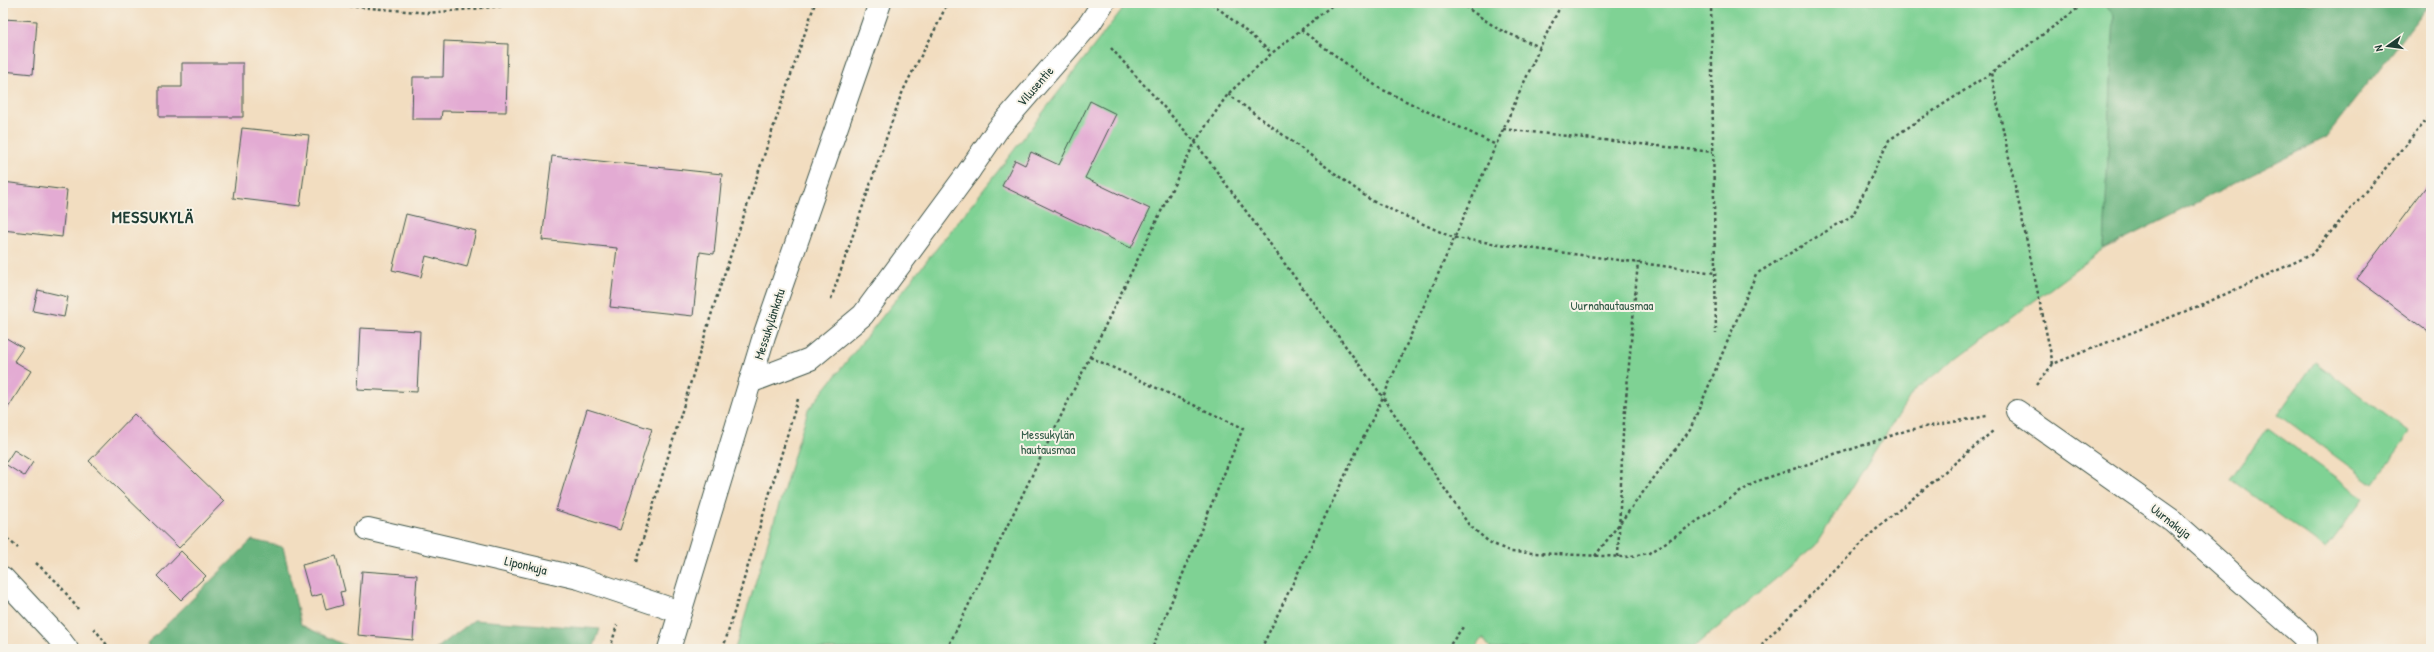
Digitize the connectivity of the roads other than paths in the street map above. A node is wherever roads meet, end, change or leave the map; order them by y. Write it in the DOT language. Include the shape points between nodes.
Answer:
graph roads {
  1 [pos="880,3"];
  2 [pos="1103,3"];
  3 [pos="750,382"];
  4 [pos="2017,411"];
  5 [pos="368,529"];
  6 [pos="3,578"];
  7 [pos="680,612"];
  8 [pos="67,649"];
  9 [pos="669,649"];
  10 [pos="2305,649"];
  1 -- 3 [label="main road, Messukylänkatu"];
  2 -- 3 [label="main road, Vilusentie" via="1090,24 998,129 863,315 810,359"];
  3 -- 7 [label="main road, Messukylänkatu"];
  4 -- 10 [label="main road, Uurnakuja" via="2174,520 2306,639"];
  5 -- 7 [label="main road, Liponkuja" via="526,564 626,593"];
  6 -- 8 [label="main road"];
  7 -- 9 [label="main road, Messukylänkatu"];
}
